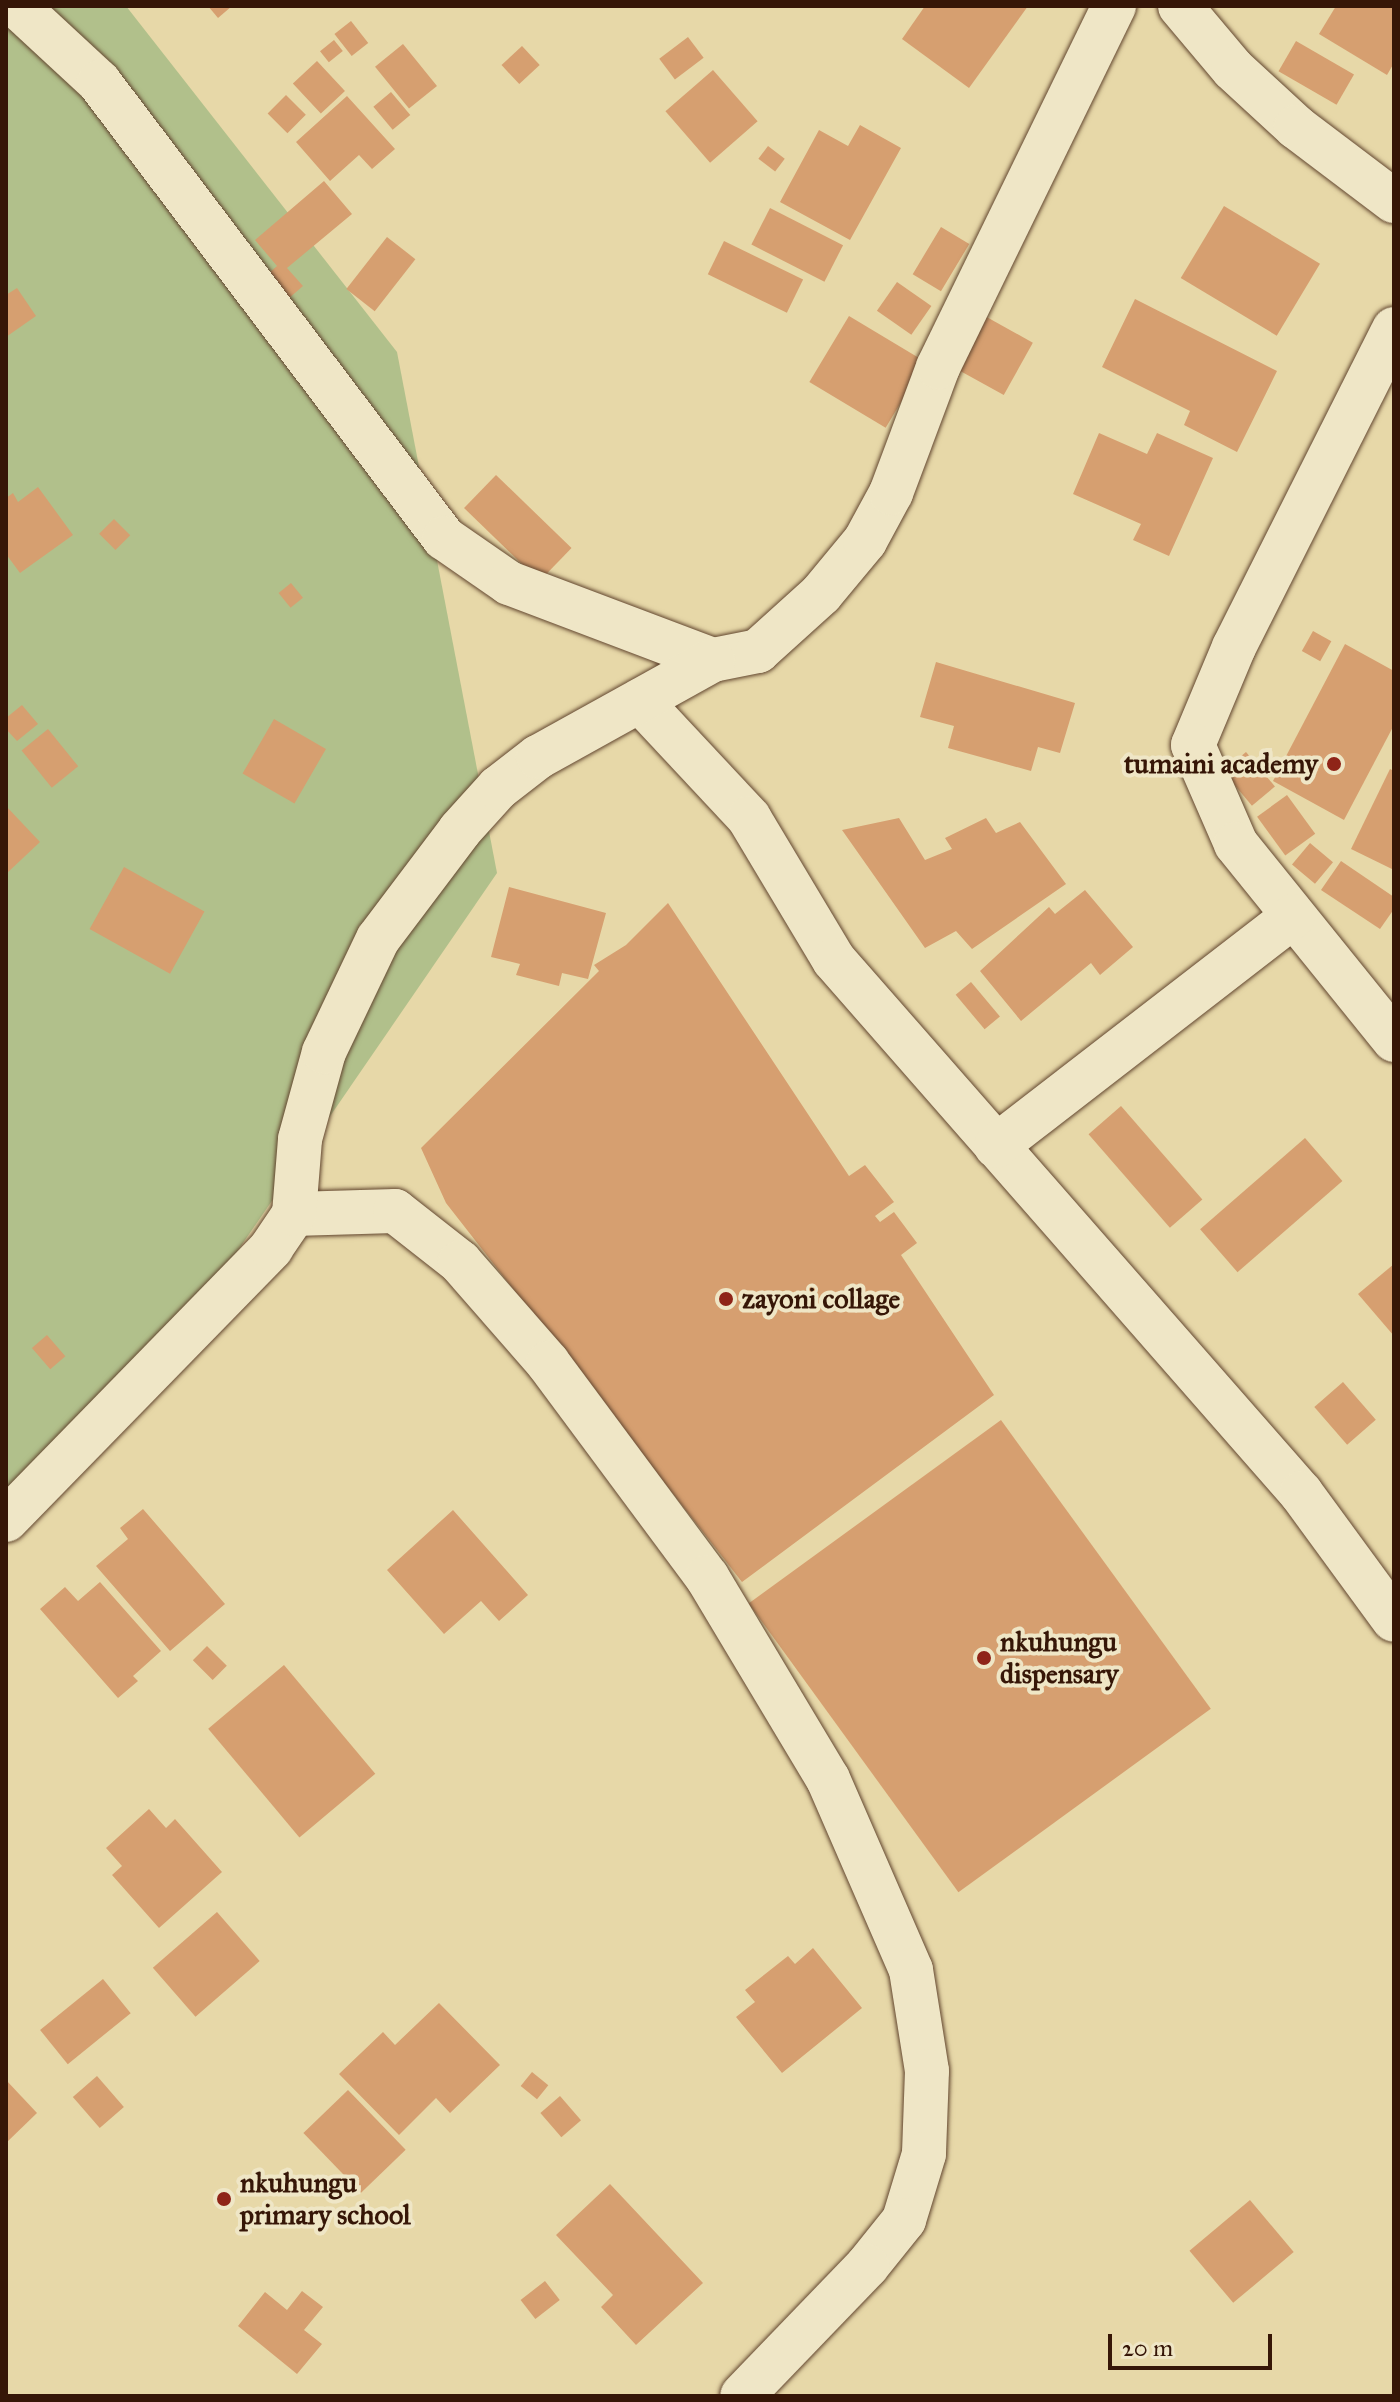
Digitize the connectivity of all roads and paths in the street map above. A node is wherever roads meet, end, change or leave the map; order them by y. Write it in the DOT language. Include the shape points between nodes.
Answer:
graph roads {
  1 [pos="17,6"];
  2 [pos="1114,6"];
  3 [pos="1180,6"];
  4 [pos="1394,201"];
  5 [pos="1394,329"];
  6 [pos="713,660"];
  7 [pos="640,701"];
  8 [pos="1294,916"];
  9 [pos="1394,1040"];
  10 [pos="996,1146"];
  11 [pos="294,1214"];
  12 [pos="6,1520"];
  13 [pos="1394,1620"];
  14 [pos="742,2396"];
  1 -- 6 [label="street" via="99,82 444,538 509,583"];
  2 -- 6 [label="street" via="938,367 891,493 865,541 821,594 758,651"];
  3 -- 4 [label="street" via="1233,69 1296,127"];
  5 -- 8 [label="street" via="1234,647 1193,745 1236,844"];
  6 -- 7 [label="street"];
  7 -- 10 [label="street" via="749,818 834,960"];
  7 -- 11 [label="street" via="538,757 498,788 378,939 324,1052 300,1139"];
  8 -- 9 [label="street"];
  8 -- 10 [label="street"];
  10 -- 13 [label="street" via="1301,1493"];
  11 -- 12 [label="street" via="271,1248"];
  11 -- 14 [label="street" via="395,1211 460,1262 548,1363 707,1577 796,1725 828,1779 911,1970 927,2071 924,2154 904,2220"];
}
